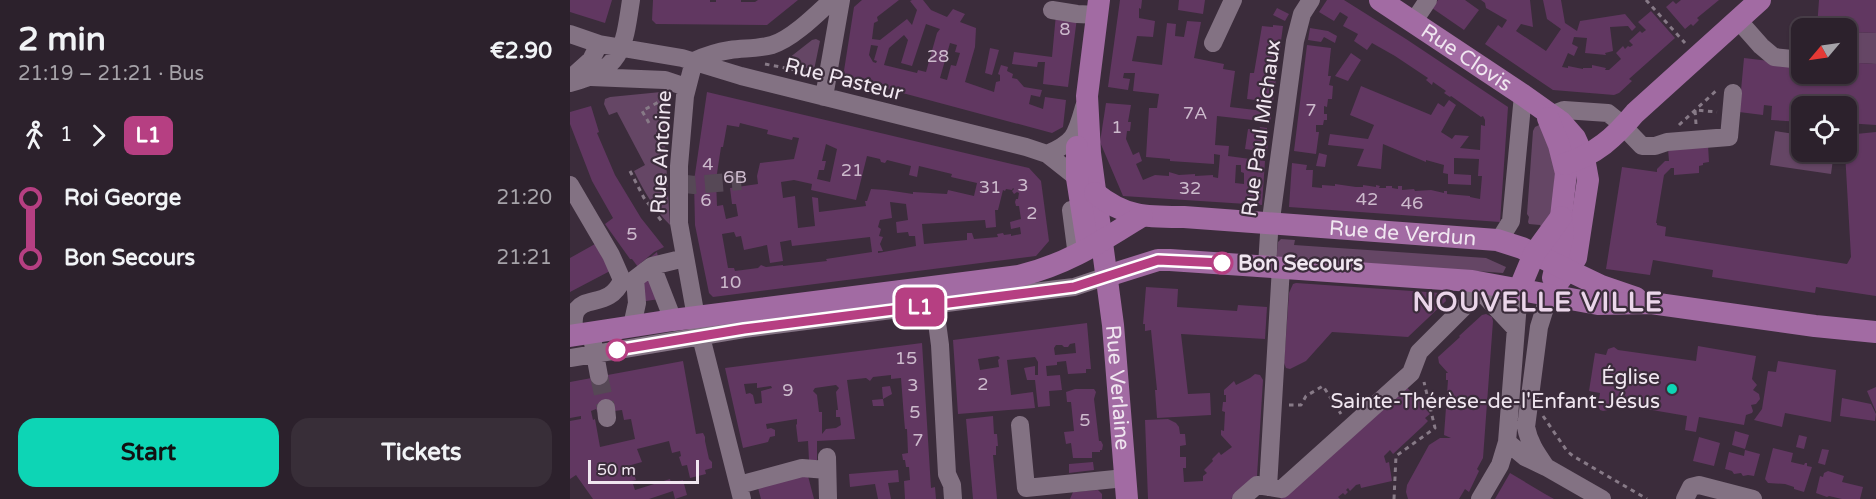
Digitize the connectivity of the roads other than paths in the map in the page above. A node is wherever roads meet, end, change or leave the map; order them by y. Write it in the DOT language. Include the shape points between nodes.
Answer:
graph roads {
  1 [pos="631,0"];
  2 [pos="832,0"];
  3 [pos="841,0"];
  4 [pos="1233,0"];
  5 [pos="1311,0"];
  6 [pos="1380,0"];
  7 [pos="1428,0"];
  8 [pos="1760,0"];
  9 [pos="1099,8"];
  10 [pos="1052,10"];
  11 [pos="1738,20"];
  12 [pos="1413,21"];
  13 [pos="570,34"];
  14 [pos="1213,43"];
  15 [pos="599,44"];
  16 [pos="622,47"];
  17 [pos="1791,59"];
  18 [pos="693,61"];
  19 [pos="591,77"];
  20 [pos="570,81"];
  21 [pos="1726,90"];
  22 [pos="678,91"];
  23 [pos="1523,94"];
  24 [pos="1086,96"];
  25 [pos="824,97"];
  26 [pos="1548,113"];
  27 [pos="1625,120"];
  28 [pos="1077,134"];
  29 [pos="1571,151"];
  30 [pos="1047,154"];
  31 [pos="1073,175"];
  32 [pos="570,185"];
  33 [pos="1095,193"];
  34 [pos="1142,216"];
  35 [pos="1561,217"];
  36 [pos="1270,224"];
  37 [pos="1497,240"];
  38 [pos="1089,249"];
  39 [pos="683,250"];
  40 [pos="1534,254"];
  41 [pos="652,266"];
  42 [pos="1274,266"];
  43 [pos="1562,267"];
  44 [pos="1107,276"];
  45 [pos="1476,286"];
  46 [pos="1519,290"];
  47 [pos="1549,295"];
  48 [pos="934,296"];
  49 [pos="1651,303"];
  50 [pos="673,320"];
  51 [pos="632,326"];
  52 [pos="699,327"];
  53 [pos="1515,329"];
  54 [pos="1876,332"];
  55 [pos="583,339"];
  56 [pos="570,358"];
  57 [pos="599,376"];
  58 [pos="1020,425"];
  59 [pos="1526,427"];
  60 [pos="1507,442"];
  61 [pos="1546,466"];
  62 [pos="1268,487"];
  63 [pos="1126,488"];
  64 [pos="740,492"];
  65 [pos="828,499"];
  66 [pos="953,499"];
  67 [pos="1241,499"];
  68 [pos="1480,499"];
  69 [pos="1602,499"];
  70 [pos="1686,499"];
  71 [pos="1753,499"];
  1 -- 16 [label="street"];
  2 -- 18 [label="street" via="774,45 731,50"];
  3 -- 25 [label="street"];
  4 -- 14 [label="street"];
  5 -- 36 [label="street, Rue Paul Michaux" via="1302,14 1295,41"];
  6 -- 12 [label="main road, Rue Clovis"];
  7 -- 12 [label="street"];
  8 -- 11 [label="main road"];
  9 -- 10 [label="street" via="1077,14"];
  9 -- 24 [label="main road"];
  11 -- 17 [label="street" via="1774,57"];
  11 -- 27 [label="main road"];
  12 -- 23 [label="main road, Rue Clovis"];
  13 -- 15 [label="street, Rue Pasteur"];
  15 -- 16 [label="street, Rue Pasteur"];
  15 -- 20 [label="street" via="591,60"];
  16 -- 18 [label="street, Rue Pasteur"];
  16 -- 19 [label="street" via="612,62"];
  18 -- 22 [label="street, Rue Antoine"];
  18 -- 25 [label="street, Rue Pasteur"];
  19 -- 20 [label="street"];
  19 -- 22 [label="street" via="665,80"];
  21 -- 27 [label="street" via="1731,114 1729,137 1642,146"];
  22 -- 39 [label="street, Rue Antoine" via="679,223"];
  23 -- 26 [label="main road, Rue Clovis"];
  23 -- 37 [label="street, Rue Clovis" via="1511,221"];
  24 -- 28 [label="street"];
  24 -- 33 [label="main road"];
  25 -- 30 [label="street, Rue Pasteur"];
  26 -- 27 [label="street" via="1608,113"];
  26 -- 29 [label="main road"];
  27 -- 29 [label="main road"];
  28 -- 30 [label="street" via="1064,147"];
  28 -- 31 [label="main road"];
  29 -- 35 [label="main road"];
  29 -- 43 [label="main road" via="1588,180 1576,258"];
  30 -- 31 [label="street, Rue Pasteur"];
  31 -- 33 [label="street, Rue Pasteur"];
  31 -- 38 [label="main road"];
  32 -- 55 [label="street" via="622,280 609,298 576,310 574,318"];
  33 -- 34 [label="main road, Rue de Verdun" via="1109,204"];
  33 -- 38 [label="main road"];
  34 -- 36 [label="main road, Rue de Verdun"];
  34 -- 38 [label="main road"];
  35 -- 40 [label="main road"];
  35 -- 43 [label="main road"];
  36 -- 37 [label="main road, Rue de Verdun"];
  36 -- 42 [label="street, Rue Paul Michaux"];
  37 -- 40 [label="main road, Rue de Verdun"];
  38 -- 44 [label="main road" via="1095,264"];
  38 -- 48 [label="main road" via="1044,270"];
  39 -- 41 [label="street"];
  39 -- 52 [label="street, Rue Antoine"];
  40 -- 43 [label="main road, Rue de Verdun"];
  40 -- 46 [label="main road"];
  41 -- 50 [label="street"];
  41 -- 51 [label="street" via="635,279 637,303"];
  42 -- 44 [label="main road, Rue de Verdun" via="1158,260"];
  42 -- 45 [label="main road, Rue de Verdun"];
  42 -- 62 [label="street, Rue Paul Michaux"];
  43 -- 47 [label="main road"];
  43 -- 49 [label="main road, Rue de Verdun"];
  44 -- 48 [label="street" via="1074,287"];
  44 -- 63 [label="main road, Rue Verlaine"];
  45 -- 46 [label="main road, Rue de Verdun"];
  45 -- 53 [label="street"];
  45 -- 62 [label="street" via="1419,352 1411,373 1282,489"];
  46 -- 47 [label="main road, Rue de Verdun"];
  46 -- 53 [label="street"];
  47 -- 49 [label="main road, Rue de Verdun" via="1598,304"];
  47 -- 59 [label="street" via="1539,327"];
  48 -- 52 [label="main road"];
  48 -- 66 [label="street" via="947,474"];
  49 -- 54 [label="main road, Rue de Verdun"];
  50 -- 51 [label="main road"];
  50 -- 52 [label="main road"];
  51 -- 55 [label="main road"];
  52 -- 55 [label="street"];
  52 -- 64 [label="street, Rue Antoine"];
  53 -- 60 [label="street"];
  55 -- 56 [label="street"];
  55 -- 57 [label="street"];
  58 -- 63 [label="street" via="1026,488"];
  59 -- 60 [label="street"];
  59 -- 61 [label="street" via="1534,450"];
  60 -- 61 [label="street" via="1525,457"];
  60 -- 68 [label="street" via="1500,465"];
  61 -- 69 [label="street"];
  62 -- 67 [label="street" via="1257,485"];
  64 -- 65 [label="street" via="802,468 827,463"];
  70 -- 71 [label="street" via="1691,487 1700,485"];
}
